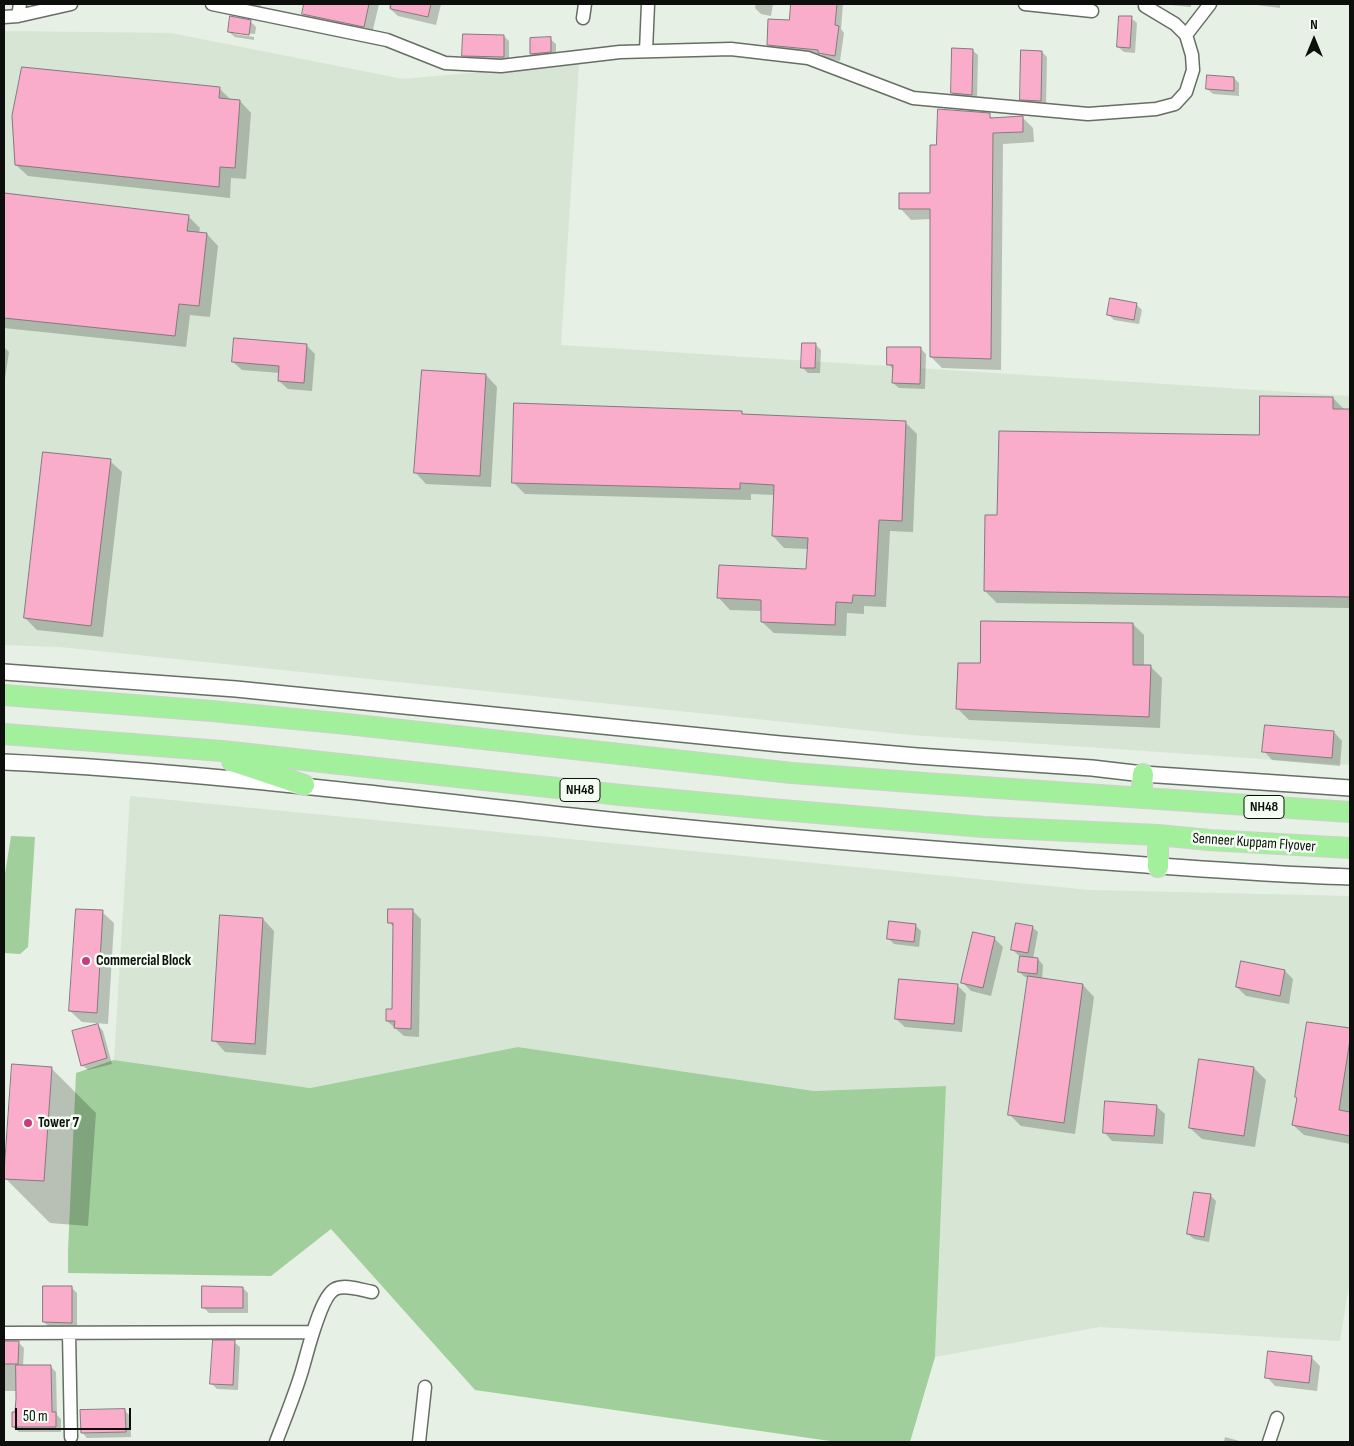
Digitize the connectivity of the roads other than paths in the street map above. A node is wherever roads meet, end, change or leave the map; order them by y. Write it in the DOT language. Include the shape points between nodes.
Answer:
graph roads {
  1 [pos="71,4"];
  2 [pos="212,4"];
  3 [pos="585,4"];
  4 [pos="648,4"];
  5 [pos="1026,4"];
  6 [pos="1145,4"];
  7 [pos="1210,4"];
  8 [pos="19,10"];
  9 [pos="1092,12"];
  10 [pos="4,17"];
  11 [pos="583,18"];
  12 [pos="1186,35"];
  13 [pos="646,51"];
  14 [pos="4,672"];
  15 [pos="4,695"];
  16 [pos="4,734"];
  17 [pos="174,747"];
  18 [pos="4,762"];
  19 [pos="1143,774"];
  20 [pos="304,786"];
  21 [pos="1350,788"];
  22 [pos="1141,798"];
  23 [pos="1350,812"];
  24 [pos="1158,835"];
  25 [pos="1350,848"];
  26 [pos="1158,867"];
  27 [pos="1350,877"];
  28 [pos="372,1292"];
  29 [pos="313,1332"];
  30 [pos="4,1333"];
  31 [pos="69,1333"];
  32 [pos="425,1387"];
  33 [pos="1277,1418"];
  34 [pos="71,1437"];
  35 [pos="276,1442"];
  36 [pos="419,1442"];
  37 [pos="1269,1442"];
  1 -- 8 [label="street"];
  2 -- 13 [label="street" via="387,40 444,63 501,66"];
  3 -- 11 [label="street"];
  4 -- 13 [label="street"];
  5 -- 9 [label="street"];
  6 -- 12 [label="street"];
  7 -- 12 [label="street"];
  8 -- 10 [label="street"];
  12 -- 13 [label="street" via="1193,70 1186,92 1175,104 1156,109 1088,114 913,98 808,58 732,49"];
  14 -- 19 [label="street" via="201,686 780,744"];
  15 -- 22 [label="highway, NH48" via="338,723 792,773"];
  16 -- 17 [label="highway, NH48"];
  17 -- 20 [label="highway" via="231,761"];
  17 -- 24 [label="highway, NH48" via="770,809 984,827"];
  18 -- 20 [label="street"];
  19 -- 21 [label="street"];
  19 -- 22 [label="highway"];
  20 -- 26 [label="street" via="702,830"];
  22 -- 23 [label="highway, NH48"];
  24 -- 25 [label="highway, Senneer Kuppam Flyover / NH48"];
  24 -- 26 [label="highway"];
  26 -- 27 [label="street"];
  28 -- 29 [label="street" via="349,1287 335,1289 327,1296"];
  29 -- 31 [label="street"];
  29 -- 35 [label="street" via="301,1376"];
  30 -- 31 [label="street"];
  31 -- 34 [label="street"];
  32 -- 36 [label="street"];
  33 -- 37 [label="street"];
}
